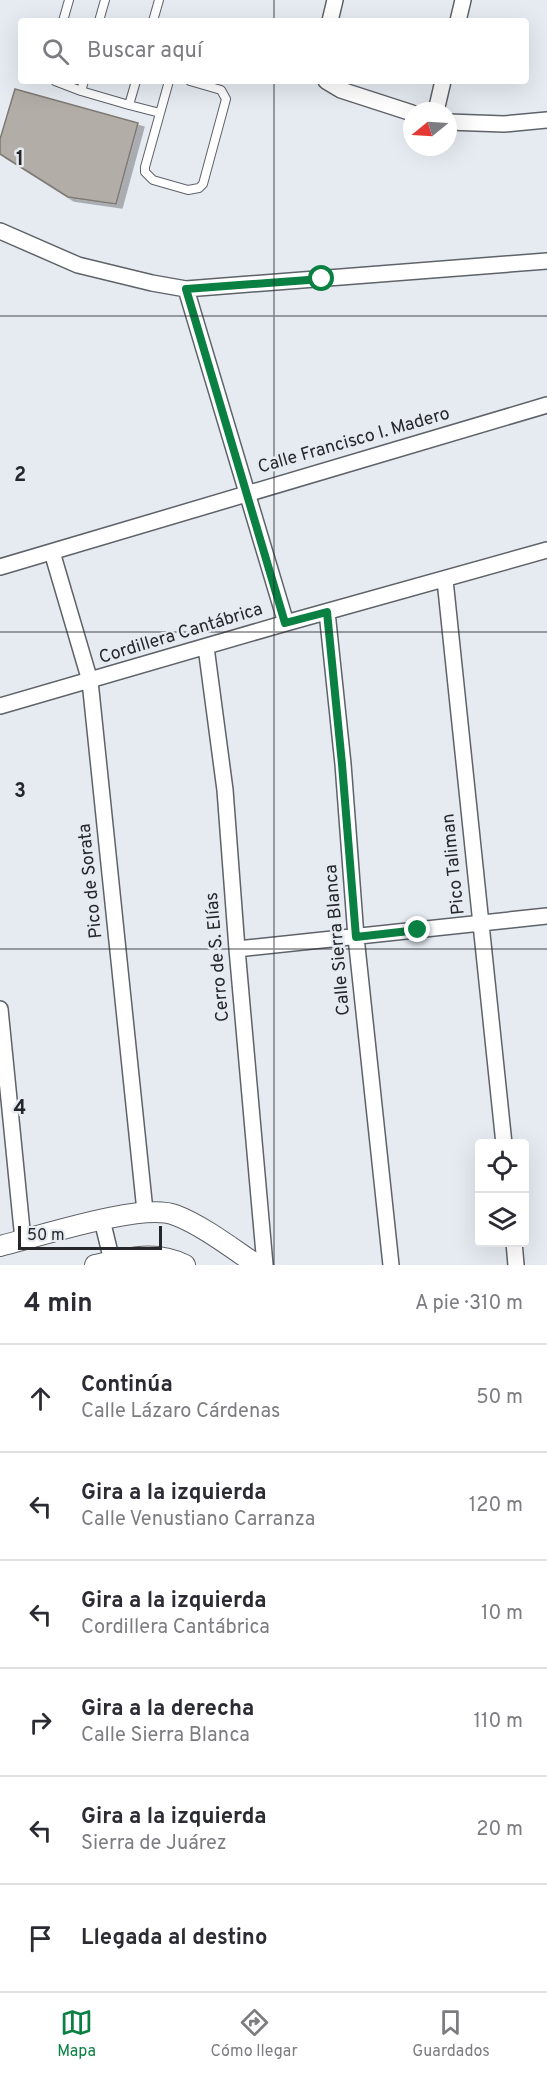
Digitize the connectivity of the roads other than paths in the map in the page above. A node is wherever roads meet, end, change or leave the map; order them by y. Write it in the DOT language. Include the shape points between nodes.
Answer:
graph roads {
  1 [pos="69,0"];
  2 [pos="159,0"];
  3 [pos="335,0"];
  4 [pos="463,0"];
  5 [pos="102,1"];
  6 [pos="64,18"];
  7 [pos="99,18"];
  8 [pos="154,18"];
  9 [pos="331,18"];
  10 [pos="459,18"];
  11 [pos="63,84"];
  12 [pos="83,84"];
  13 [pos="135,84"];
  14 [pos="168,84"];
  15 [pos="200,84"];
  16 [pos="331,84"];
  17 [pos="442,84"];
  18 [pos="81,91"];
  19 [pos="438,102"];
  20 [pos="129,105"];
  21 [pos="403,110"];
  22 [pos="160,113"];
  23 [pos="547,120"];
  24 [pos="457,122"];
  25 [pos="0,231"];
  26 [pos="547,261"];
  27 [pos="186,289"];
  28 [pos="547,405"];
  29 [pos="246,493"];
  30 [pos="547,550"];
  31 [pos="52,552"];
  32 [pos="0,567"];
  33 [pos="445,580"];
  34 [pos="327,612"];
  35 [pos="285,623"];
  36 [pos="206,647"];
  37 [pos="90,681"];
  38 [pos="0,706"];
  39 [pos="547,916"];
  40 [pos="480,923"];
  41 [pos="356,937"];
  42 [pos="237,949"];
  43 [pos="0,1009"];
  44 [pos="504,1139"];
  45 [pos="145,1211"];
  46 [pos="102,1220"];
  47 [pos="23,1240"];
  48 [pos="0,1246"];
  49 [pos="514,1247"];
  50 [pos="107,1264"];
  51 [pos="185,1265"];
  52 [pos="257,1265"];
  53 [pos="265,1265"];
  54 [pos="391,1265"];
  55 [pos="516,1265"];
  1 -- 6 [label="lane"];
  2 -- 8 [label="lane"];
  3 -- 9 [label="street"];
  4 -- 10 [label="street"];
  5 -- 7 [label="lane"];
  11 -- 18 [label="lane"];
  12 -- 18 [label="lane"];
  13 -- 20 [label="lane"];
  14 -- 22 [label="lane"];
  15 -- 22 [label="lane" via="221,90 226,99 199,188 188,190 153,180 146,172"];
  16 -- 21 [label="street"];
  17 -- 19 [label="street"];
  18 -- 20 [label="lane"];
  20 -- 22 [label="lane"];
  23 -- 24 [label="street"];
  25 -- 27 [label="street" via="78,265"];
  26 -- 27 [label="street"];
  27 -- 29 [label="street"];
  28 -- 29 [label="street, Calle Francisco I. Madero"];
  29 -- 31 [label="street, Calle Francisco I. Madero"];
  29 -- 35 [label="street"];
  30 -- 33 [label="street, Cordillera Cantábrica"];
  31 -- 32 [label="street, Calle Francisco I. Madero"];
  31 -- 37 [label="street, Pico de Sorata"];
  33 -- 34 [label="street, Cordillera Cantábrica"];
  33 -- 40 [label="street, Pico Taliman"];
  34 -- 35 [label="street, Cordillera Cantábrica"];
  34 -- 41 [label="street, Calle Sierra Blanca"];
  35 -- 36 [label="street, Cordillera Cantábrica"];
  36 -- 37 [label="street, Cordillera Cantábrica"];
  36 -- 42 [label="street, Cerro de S. Elías" via="225,790"];
  37 -- 38 [label="street, Cordillera Cantábrica"];
  37 -- 45 [label="street, Pico de Sorata"];
  39 -- 40 [label="street"];
  40 -- 41 [label="street"];
  40 -- 44 [label="street, Pico Taliman"];
  41 -- 42 [label="street"];
  41 -- 54 [label="street, Calle Sierra Blanca"];
  42 -- 53 [label="street, Cerro de S. Elías"];
  43 -- 47 [label="street"];
  45 -- 46 [label="street"];
  45 -- 52 [label="street" via="174,1214"];
  46 -- 47 [label="street"];
  46 -- 50 [label="street"];
  47 -- 48 [label="street"];
  49 -- 55 [label="street"];
  50 -- 51 [label="street" via="158,1256"];
}
